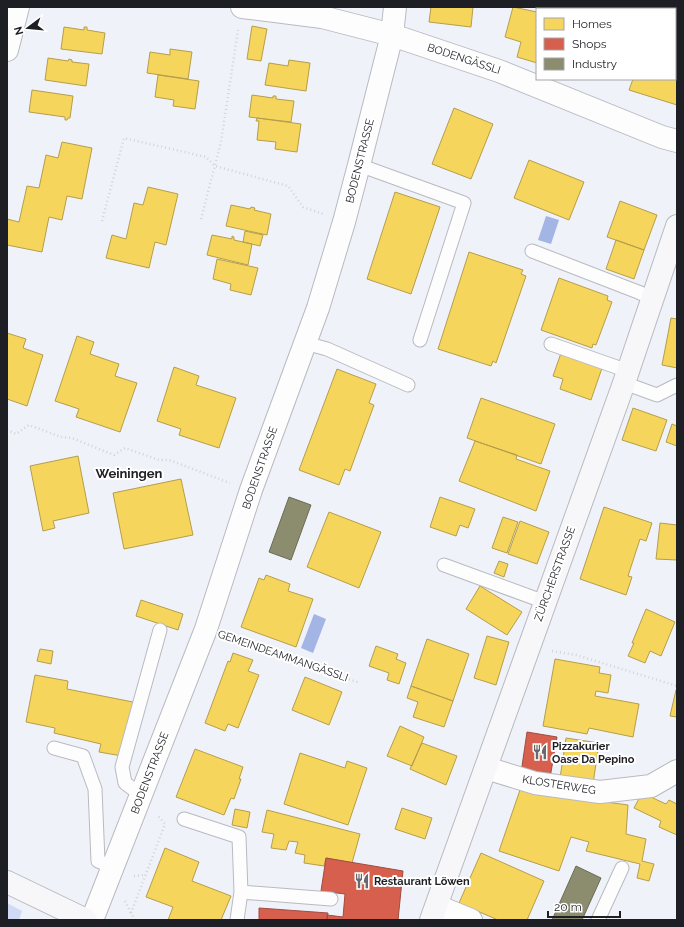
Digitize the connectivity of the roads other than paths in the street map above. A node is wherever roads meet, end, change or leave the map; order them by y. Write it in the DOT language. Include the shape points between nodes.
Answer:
graph roads {
  1 [pos="18,7"];
  2 [pos="242,7"];
  3 [pos="395,7"];
  4 [pos="392,35"];
  5 [pos="7,50"];
  6 [pos="677,141"];
  7 [pos="359,165"];
  8 [pos="676,230"];
  9 [pos="532,251"];
  10 [pos="652,298"];
  11 [pos="420,340"];
  12 [pos="305,342"];
  13 [pos="551,344"];
  14 [pos="626,377"];
  15 [pos="408,385"];
  16 [pos="677,385"];
  17 [pos="444,564"];
  18 [pos="545,602"];
  19 [pos="160,630"];
  20 [pos="54,748"];
  21 [pos="486,768"];
  22 [pos="677,771"];
  23 [pos="141,795"];
  24 [pos="184,819"];
  25 [pos="113,867"];
  26 [pos="622,868"];
  27 [pos="7,882"];
  28 [pos="241,892"];
  29 [pos="331,899"];
  30 [pos="434,913"];
  31 [pos="86,920"];
  32 [pos="92,920"];
  33 [pos="237,920"];
  34 [pos="471,920"];
  35 [pos="598,920"];
  1 -- 5 [label="street"];
  2 -- 4 [label="street, BODENGÄSSLI" via="322,17"];
  3 -- 4 [label="street, BODENSTRASSE"];
  4 -- 6 [label="street, BODENGÄSSLI" via="499,71"];
  4 -- 7 [label="street, BODENSTRASSE"];
  7 -- 11 [label="lane" via="464,203"];
  7 -- 12 [label="street, BODENSTRASSE" via="318,308"];
  8 -- 10 [label="street, ZÜRCHERSTRASSE"];
  9 -- 10 [label="lane"];
  10 -- 14 [label="street, ZÜRCHERSTRASSE"];
  12 -- 15 [label="lane" via="327,349"];
  12 -- 23 [label="street, BODENSTRASSE" via="251,490 206,629"];
  13 -- 14 [label="lane"];
  14 -- 16 [label="lane" via="657,395"];
  14 -- 18 [label="street, ZÜRCHERSTRASSE"];
  17 -- 18 [label="lane"];
  18 -- 21 [label="street, ZÜRCHERSTRASSE"];
  19 -- 23 [label="lane" via="122,767 125,783"];
  20 -- 25 [label="lane" via="83,756 94,789 98,862"];
  21 -- 22 [label="street, KLOSTERWEG" via="535,783 600,792 651,786"];
  21 -- 30 [label="street, ZÜRCHERSTRASSE"];
  23 -- 25 [label="street, BODENSTRASSE"];
  24 -- 28 [label="lane" via="239,837"];
  25 -- 32 [label="street, BODENSTRASSE"];
  26 -- 35 [label="lane"];
  27 -- 31 [label="street"];
  28 -- 29 [label="lane"];
  28 -- 33 [label="lane"];
  30 -- 34 [label="street"];
}
